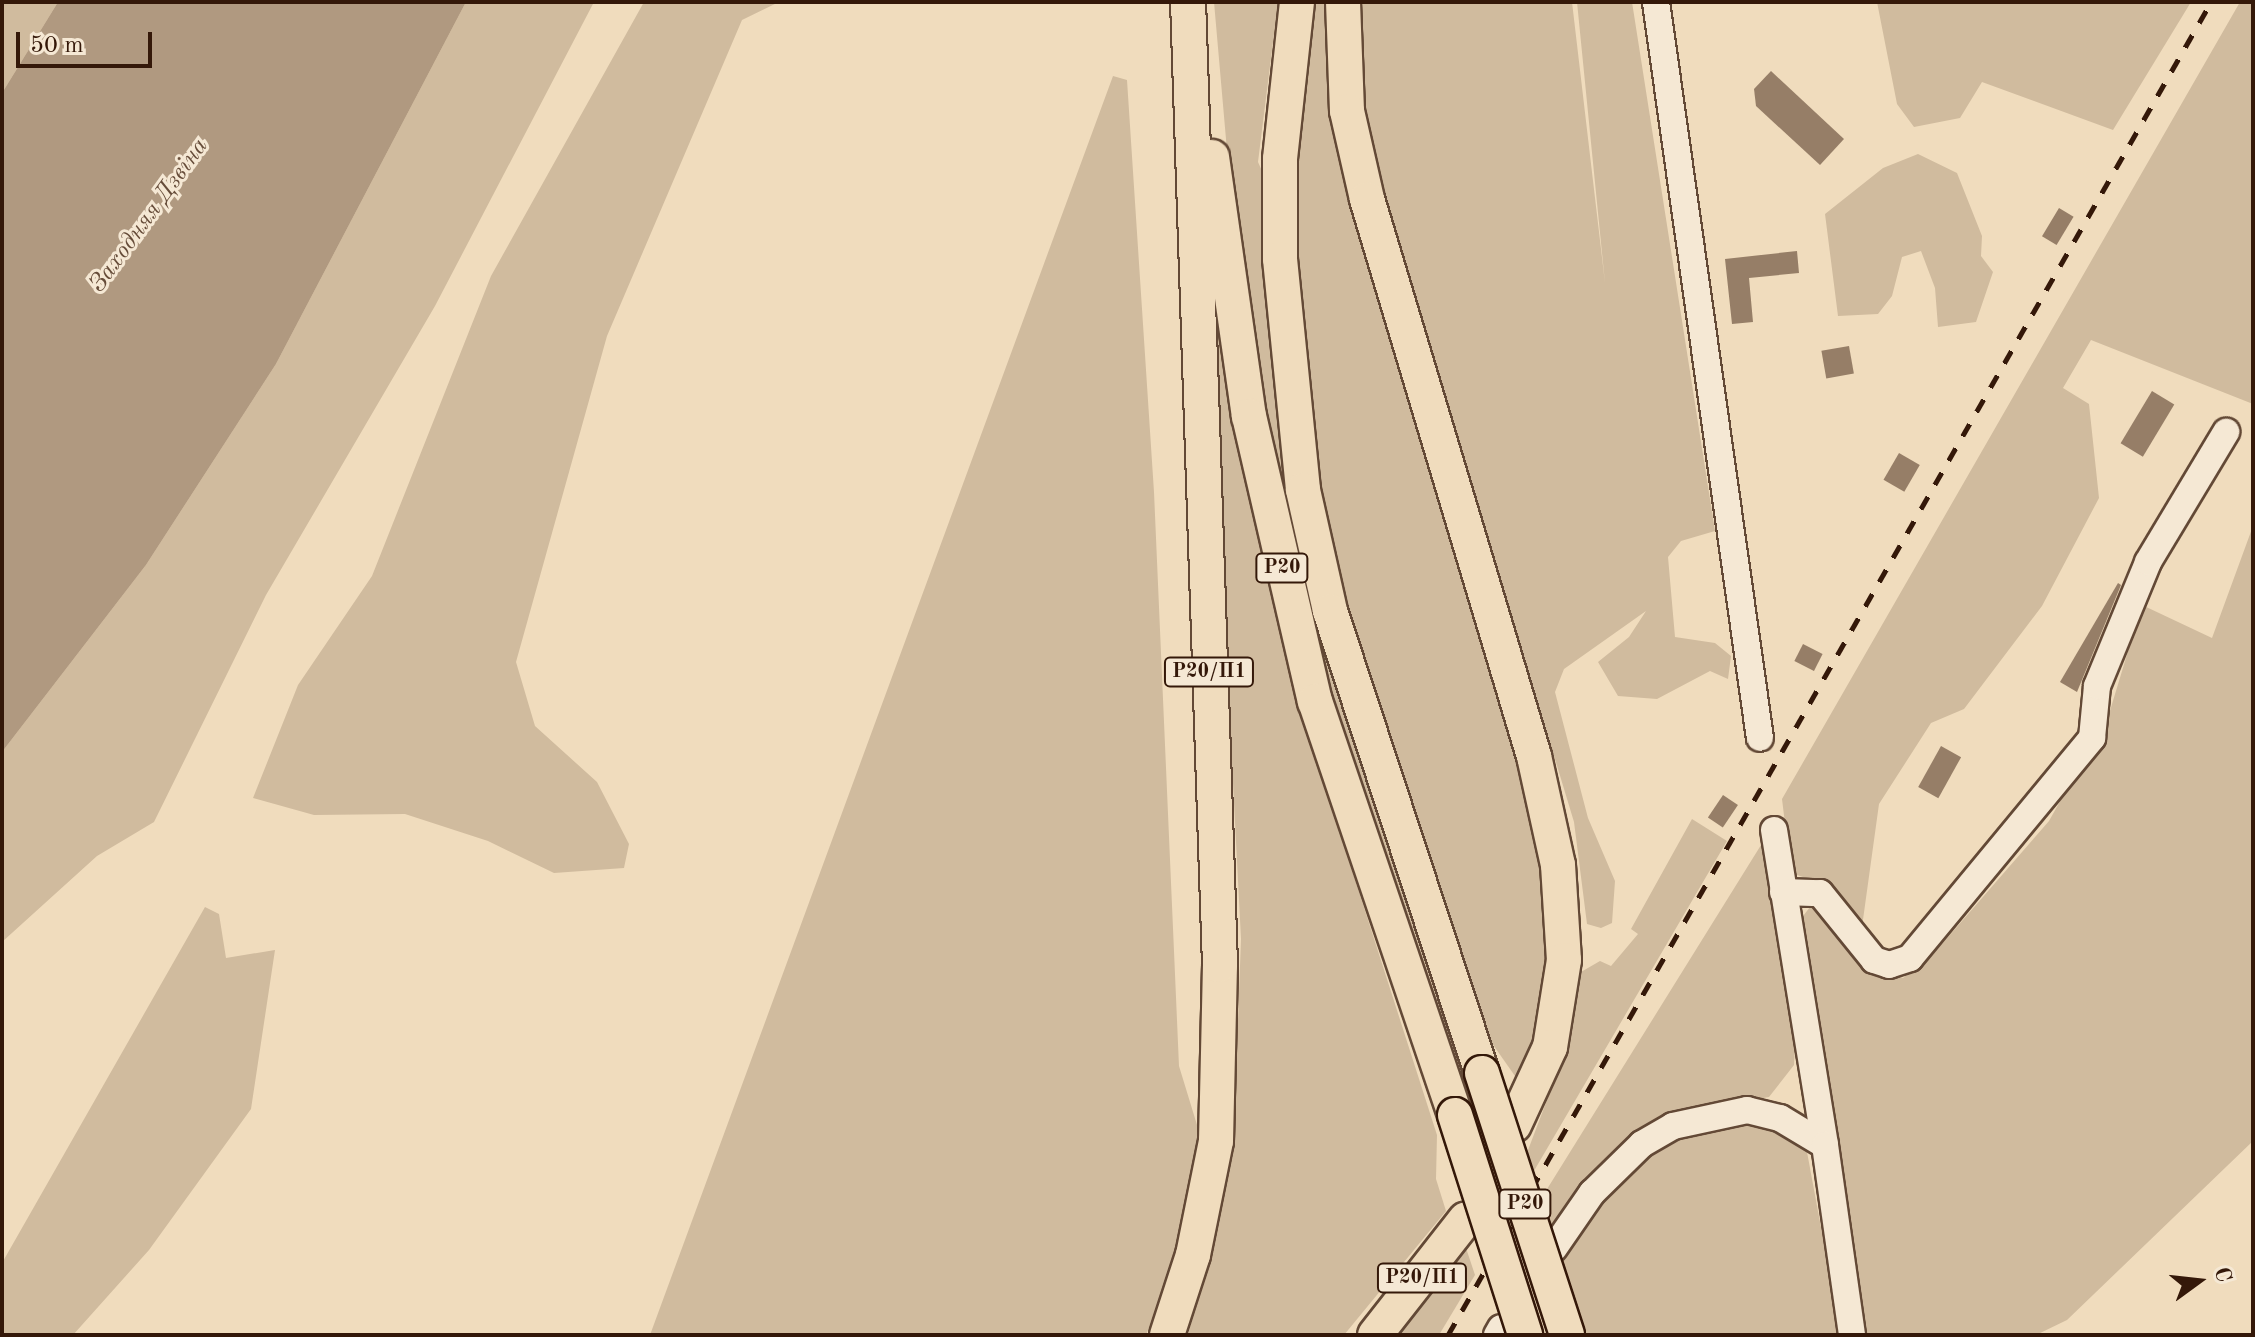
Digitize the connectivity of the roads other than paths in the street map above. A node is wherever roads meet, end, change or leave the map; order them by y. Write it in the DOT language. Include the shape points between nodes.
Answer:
graph roads {
  1 [pos="1189,2"];
  2 [pos="1297,2"];
  3 [pos="1343,2"];
  4 [pos="1656,2"];
  5 [pos="2226,432"];
  6 [pos="1760,738"];
  7 [pos="1774,830"];
  8 [pos="1783,892"];
  9 [pos="1514,1125"];
  10 [pos="1825,1145"];
  11 [pos="1466,1219"];
  12 [pos="1554,1248"];
  13 [pos="1508,1333"];
  14 [pos="1167,1335"];
  15 [pos="1375,1335"];
  16 [pos="1567,1335"];
  17 [pos="1852,1335"];
  1 -- 13 [label="main road, Р20, bridge" via="1249,416 1286,586 1315,701 1455,1115"];
  1 -- 14 [label="main road, Р20/П1" via="1219,981 1216,1141 1193,1255"];
  2 -- 16 [label="main road, Р20, bridge" via="1280,159 1280,259 1303,490 1334,625"];
  3 -- 9 [label="main road" via="1347,111 1367,199 1526,725 1558,865 1564,960 1550,1047"];
  4 -- 6 [label="street"];
  5 -- 8 [label="street" via="2148,562 2097,686 2092,738 1910,958 1889,965 1874,960 1820,893"];
  7 -- 8 [label="street"];
  8 -- 10 [label="street"];
  10 -- 12 [label="street" via="1780,1118 1747,1110 1673,1126 1642,1144 1592,1193"];
  10 -- 17 [label="street"];
  11 -- 15 [label="main road, Р20/П1"];
}
